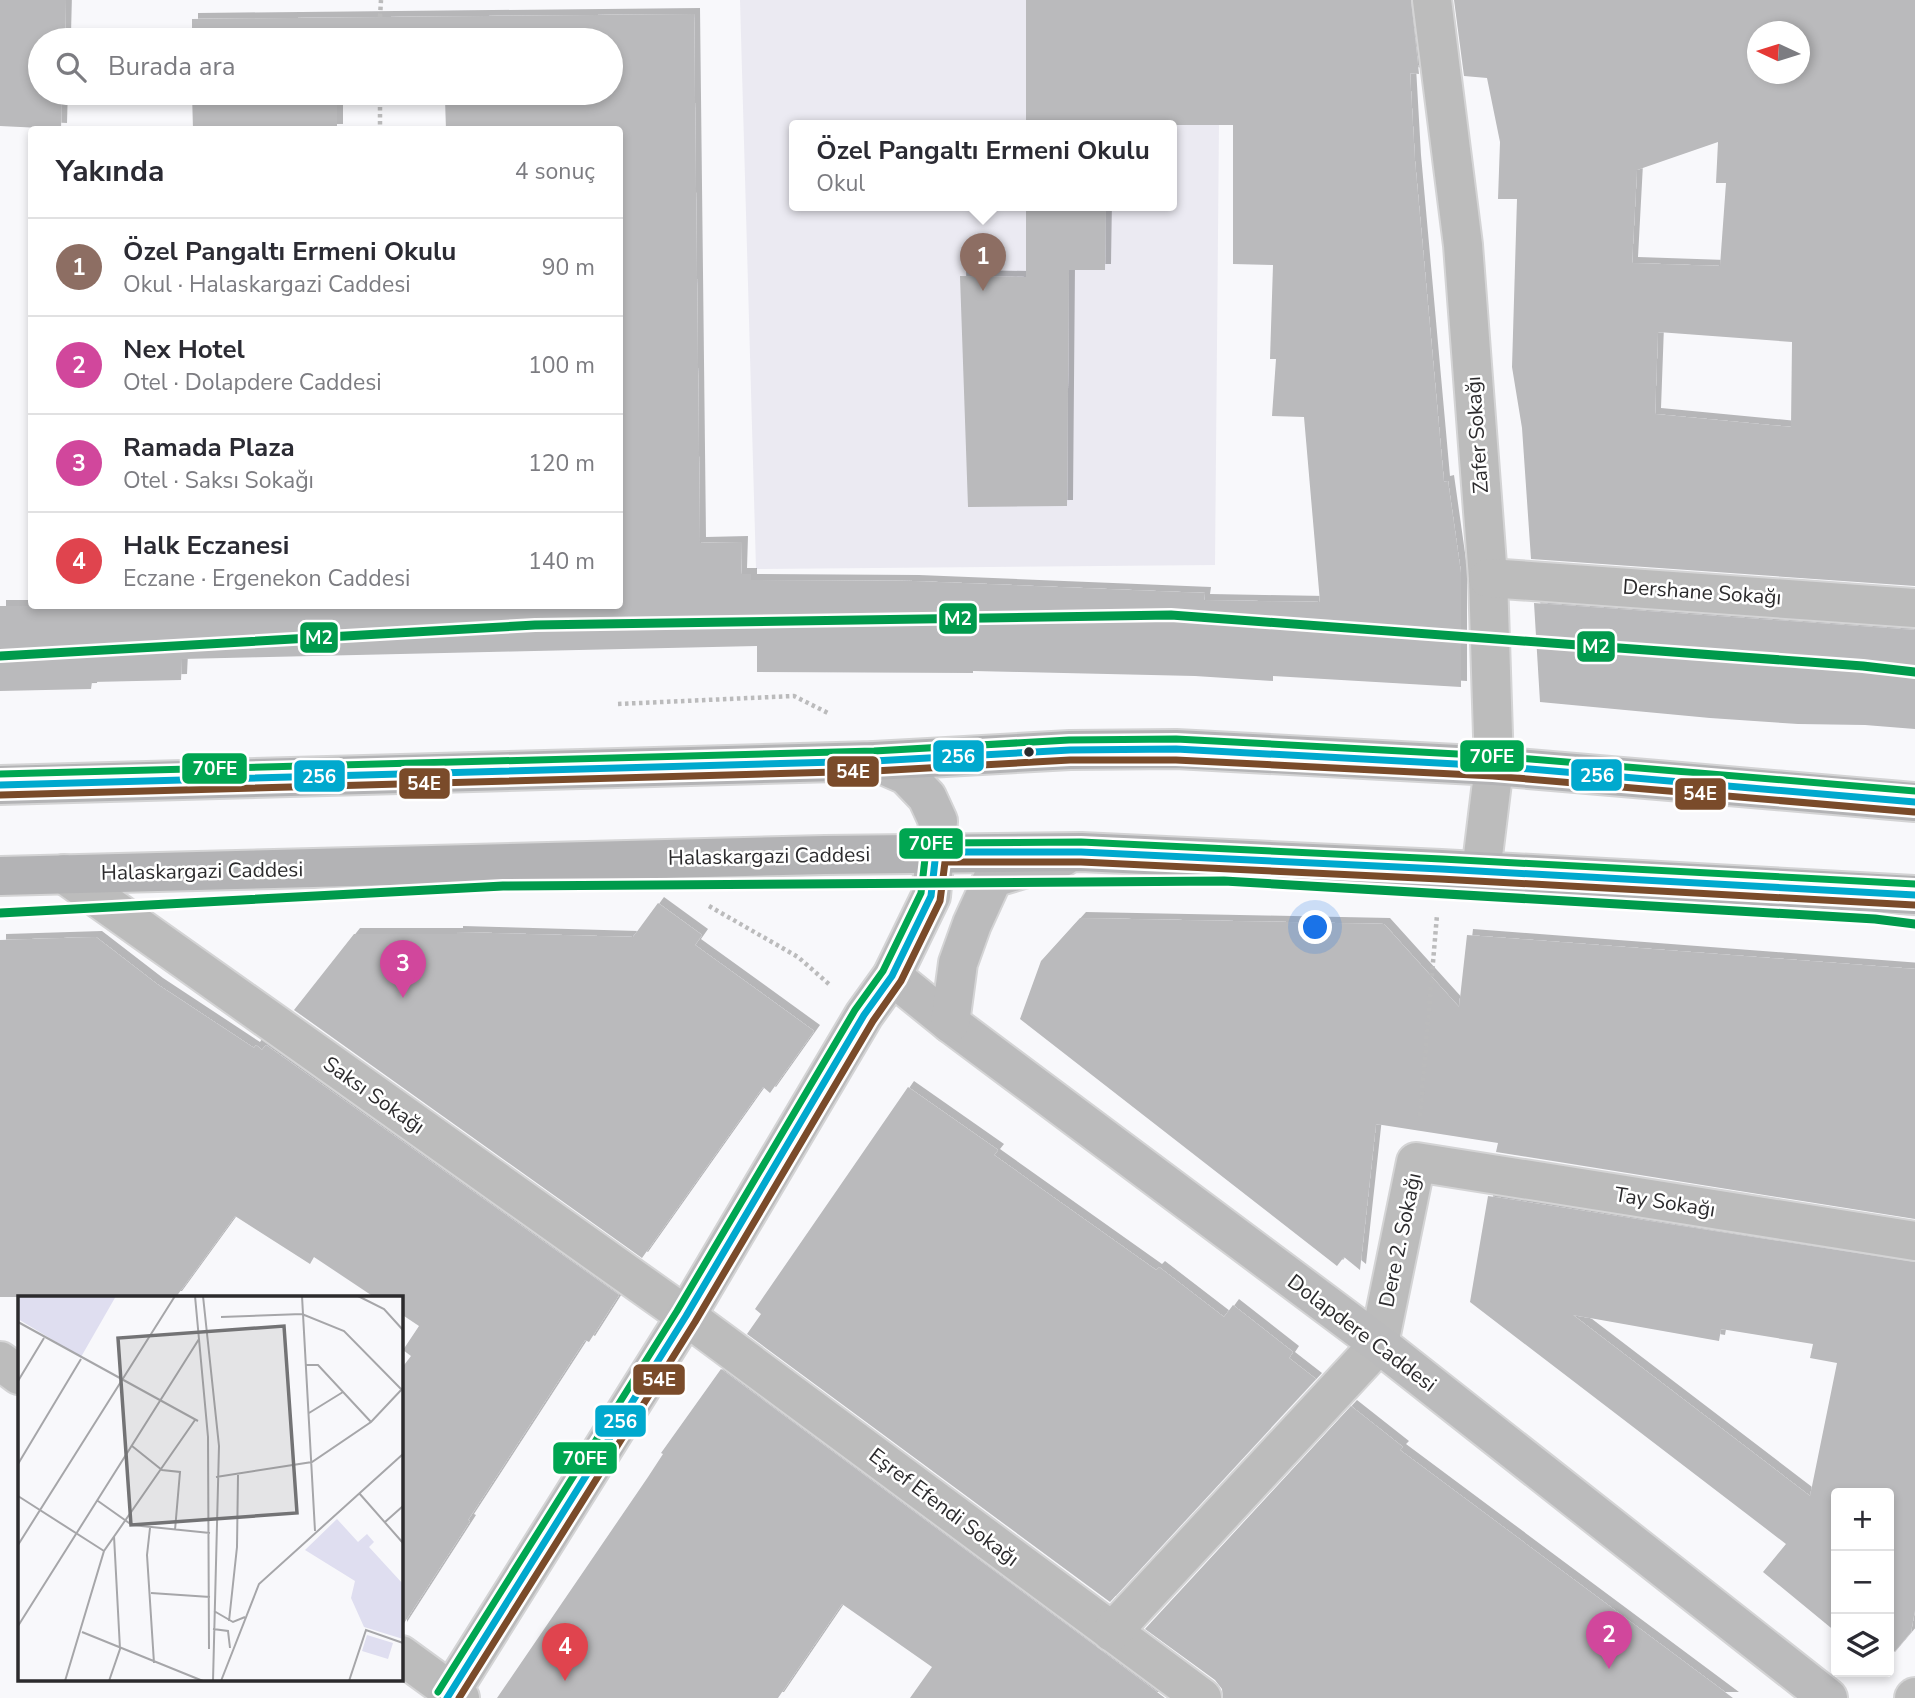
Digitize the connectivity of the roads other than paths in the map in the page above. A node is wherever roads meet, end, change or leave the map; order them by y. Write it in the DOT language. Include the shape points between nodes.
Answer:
graph roads {
  1 [pos="1432,0"];
  2 [pos="1488,578"];
  3 [pos="1915,608"];
  4 [pos="874,761"];
  5 [pos="1494,766"];
  6 [pos="0,785"];
  7 [pos="1915,802"];
  8 [pos="936,852"];
  9 [pos="1081,852"];
  10 [pos="1481,872"];
  11 [pos="64,874"];
  12 [pos="0,876"];
  13 [pos="1915,895"];
  14 [pos="892,976"];
  15 [pos="950,1023"];
  16 [pos="1416,1162"];
  17 [pos="1915,1241"];
  18 [pos="686,1316"];
  19 [pos="1379,1345"];
  20 [pos="0,1361"];
  21 [pos="18,1374"];
  22 [pos="1112,1632"];
  23 [pos="402,1656"];
  24 [pos="453,1696"];
  25 [pos="1202,1698"];
  26 [pos="1828,1698"];
  1 -- 2 [label="street, Zafer Sokağı" via="1463,245"];
  2 -- 3 [label="street, Dershane Sokağı"];
  2 -- 5 [label="street, Zafer Sokağı"];
  4 -- 5 [label="main road" via="1176,748"];
  4 -- 6 [label="main road"];
  4 -- 8 [label="main road" via="906,775 927,797 938,821"];
  5 -- 7 [label="main road"];
  5 -- 10 [label="street, Zafer Sokağı"];
  8 -- 9 [label="main road, Halaskargazi Caddesi"];
  8 -- 11 [label="main road, Halaskargazi Caddesi"];
  8 -- 14 [label="main road" via="931,896"];
  9 -- 10 [label="main road, Halaskargazi Caddesi"];
  9 -- 15 [label="main road" via="993,878 958,962"];
  10 -- 13 [label="main road, Halaskargazi Caddesi"];
  11 -- 12 [label="main road, Halaskargazi Caddesi"];
  11 -- 18 [label="street, Saksı Sokağı"];
  14 -- 15 [label="main road, Dolapdere Caddesi"];
  14 -- 18 [label="main road" via="864,1015"];
  15 -- 19 [label="main road, Dolapdere Caddesi"];
  16 -- 17 [label="street, Tay Sokağı"];
  16 -- 19 [label="street, Dere 2. Sokağı"];
  18 -- 22 [label="street, Eşref Efendi Sokağı"];
  18 -- 24 [label="main road"];
  19 -- 22 [label="street"];
  19 -- 26 [label="main road, Dolapdere Caddesi"];
  20 -- 21 [label="street"];
  22 -- 25 [label="street, Eşref Efendi Sokağı"];
  23 -- 24 [label="street"];
}
